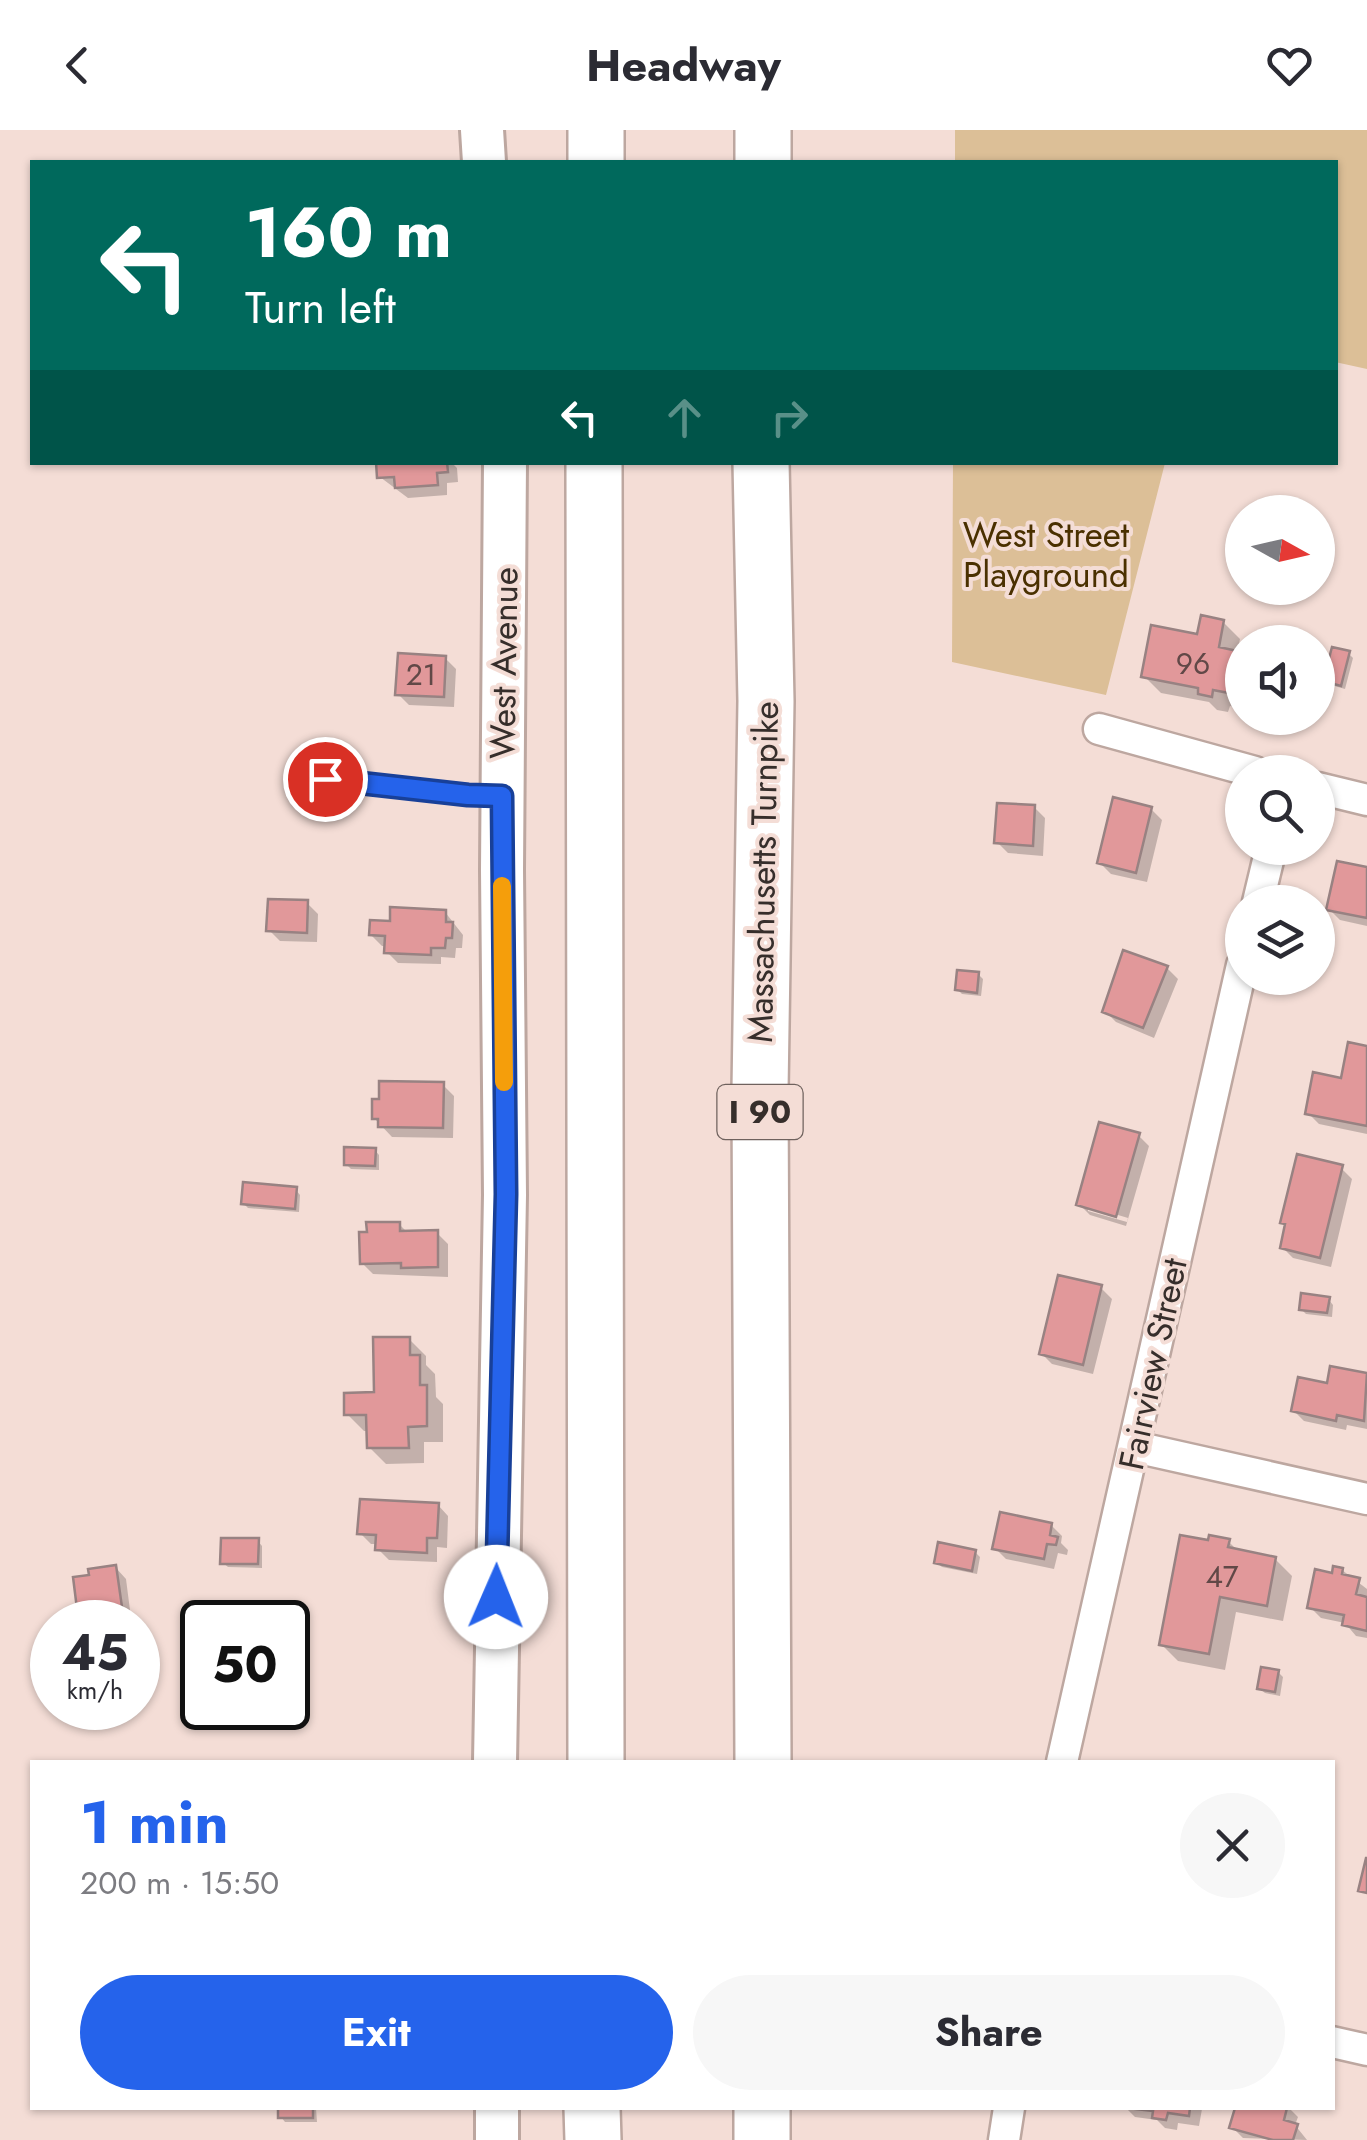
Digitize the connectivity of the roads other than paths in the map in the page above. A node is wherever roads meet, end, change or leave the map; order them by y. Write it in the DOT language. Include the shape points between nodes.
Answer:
graph roads {
  1 [pos="482,130"];
  2 [pos="596,130"];
  3 [pos="763,130"];
  4 [pos="484,160"];
  5 [pos="596,160"];
  6 [pos="763,160"];
  7 [pos="505,465"];
  8 [pos="594,465"];
  9 [pos="761,465"];
  10 [pos="1099,729"];
  11 [pos="1225,764"];
  12 [pos="325,779"];
  13 [pos="1335,792"];
  14 [pos="502,796"];
  15 [pos="1367,800"];
  16 [pos="1236,995"];
  17 [pos="1135,1446"];
  18 [pos="1367,1499"];
  19 [pos="495,1760"];
  20 [pos="596,1760"];
  21 [pos="762,1760"];
  22 [pos="1062,1760"];
  23 [pos="1335,2043"];
  24 [pos="1367,2050"];
  25 [pos="497,2110"];
  26 [pos="592,2110"];
  27 [pos="762,2110"];
  28 [pos="1010,2110"];
  29 [pos="497,2140"];
  30 [pos="593,2140"];
  31 [pos="762,2140"];
  32 [pos="1004,2140"];
  1 -- 4 [label="main road"];
  2 -- 5 [label="highway"];
  3 -- 6 [label="highway"];
  7 -- 14 [label="main road, West Avenue"];
  8 -- 20 [label="highway"];
  9 -- 21 [label="highway, Massachusetts Turnpike / I 90"];
  10 -- 11 [label="street"];
  12 -- 14 [label="lane"];
  13 -- 15 [label="street"];
  14 -- 19 [label="main road, West Avenue" via="506,1194"];
  16 -- 17 [label="street, Fairview Street"];
  17 -- 18 [label="street"];
  17 -- 22 [label="street, Fairview Street"];
  23 -- 24 [label="street"];
  25 -- 29 [label="main road"];
  26 -- 30 [label="highway"];
  27 -- 31 [label="highway"];
  28 -- 32 [label="street"];
}
